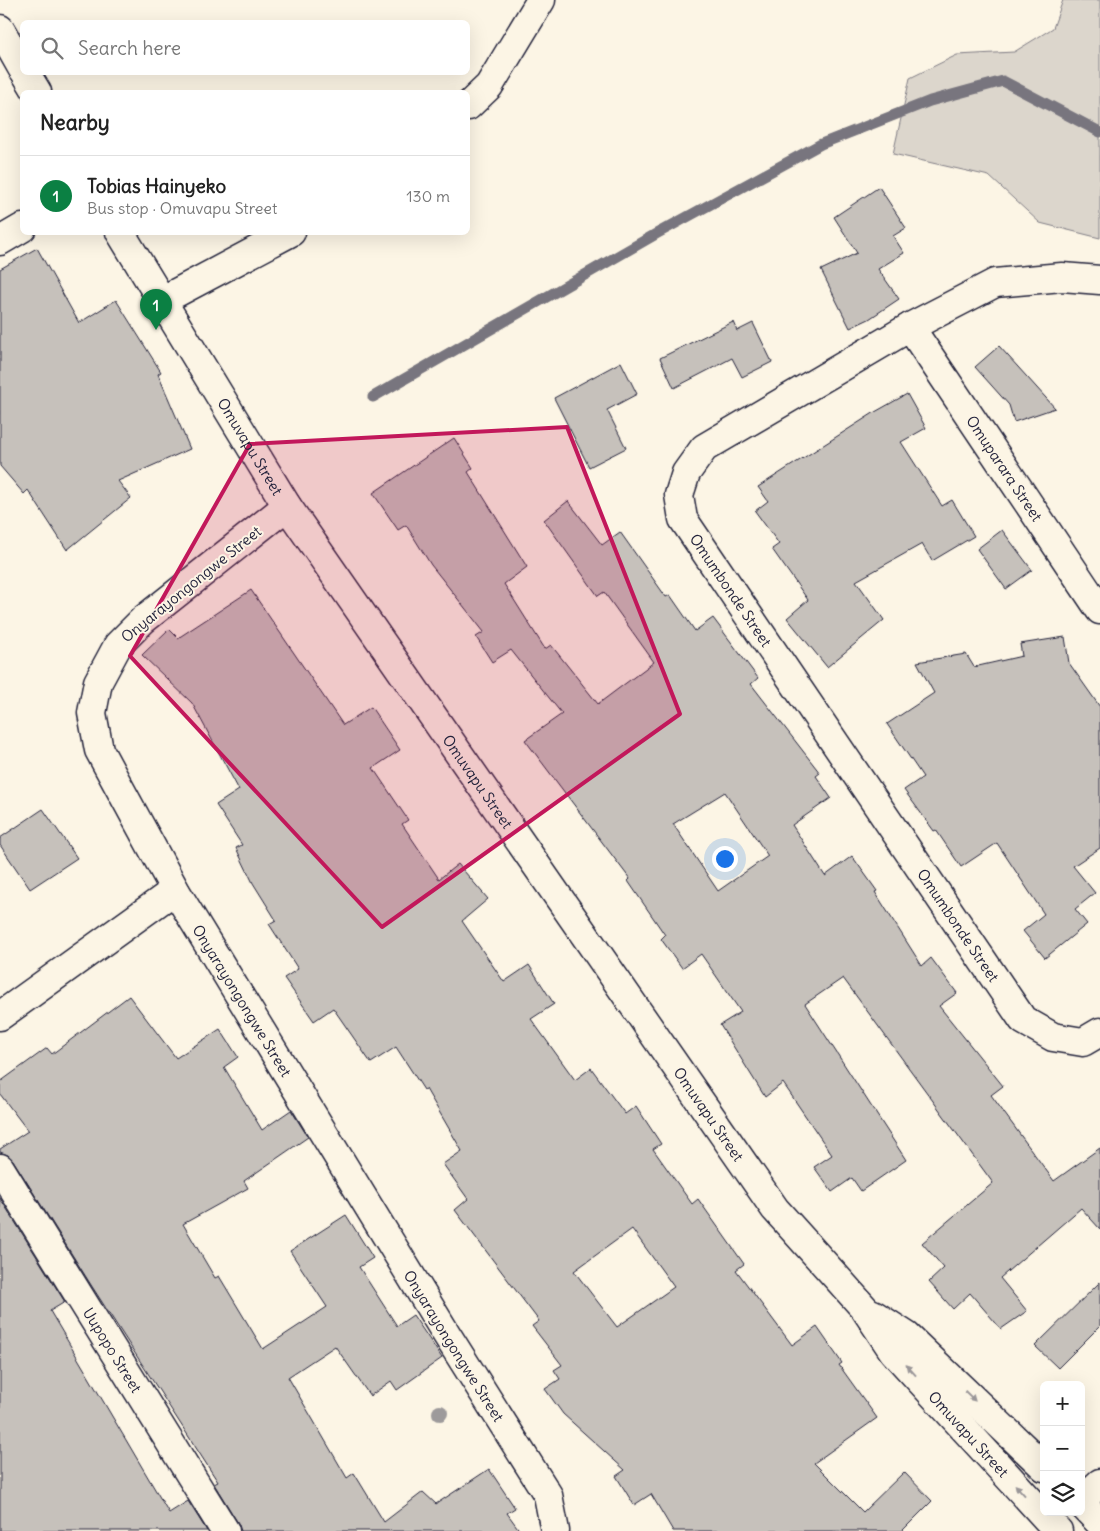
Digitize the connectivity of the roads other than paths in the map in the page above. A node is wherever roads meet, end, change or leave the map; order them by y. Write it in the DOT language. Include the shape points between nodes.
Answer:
graph roads {
  1 [pos="541,0"];
  2 [pos="0,29"];
  3 [pos="20,64"];
  4 [pos="27,75"];
  5 [pos="36,90"];
  6 [pos="470,104"];
  7 [pos="20,229"];
  8 [pos="122,235"];
  9 [pos="285,235"];
  10 [pos="0,241"];
  11 [pos="1100,280"];
  12 [pos="161,300"];
  13 [pos="910,327"];
  14 [pos="287,506"];
  15 [pos="1100,610"];
  16 [pos="175,890"];
  17 [pos="0,1016"];
  18 [pos="1100,1032"];
  19 [pos="0,1168"];
  20 [pos="865,1309"];
  21 [pos="1040,1463"];
  22 [pos="1100,1483"];
  23 [pos="1085,1498"];
  24 [pos="1085,1507"];
  25 [pos="1100,1524"];
  26 [pos="1057,1525"];
  27 [pos="225,1531"];
  28 [pos="555,1531"];
  29 [pos="1095,1531"];
  1 -- 6 [label="street" via="489,86"];
  2 -- 3 [label="street"];
  4 -- 5 [label="street"];
  7 -- 10 [label="street"];
  8 -- 12 [label="street, Omuvapu Street"];
  9 -- 12 [label="street"];
  11 -- 13 [label="street, Omumbonde Street" via="1062,277 995,283"];
  12 -- 14 [label="street, Omuvapu Street"];
  13 -- 15 [label="street, Omuparara Street"];
  13 -- 18 [label="street, Omumbonde Street" via="704,448 686,473 678,496 682,520 1023,1020 1053,1037 1083,1042"];
  14 -- 16 [label="street, Onyarayongongwe Street" via="143,620 118,645 98,682 92,713 99,750"];
  14 -- 20 [label="street, Omuvapu Street" via="775,1209"];
  16 -- 17 [label="street"];
  16 -- 28 [label="street, Onyarayongongwe Street" via="548,1495"];
  19 -- 27 [label="street, Uupopo Street"];
  20 -- 21 [label="street, Omuvapu Street, one-way" via="907,1336"];
  26 -- 20 [label="street, Omuvapu Street, one-way" via="892,1351"];
  22 -- 23 [label="street"];
  24 -- 25 [label="street"];
  25 -- 29 [label="street"];
}
